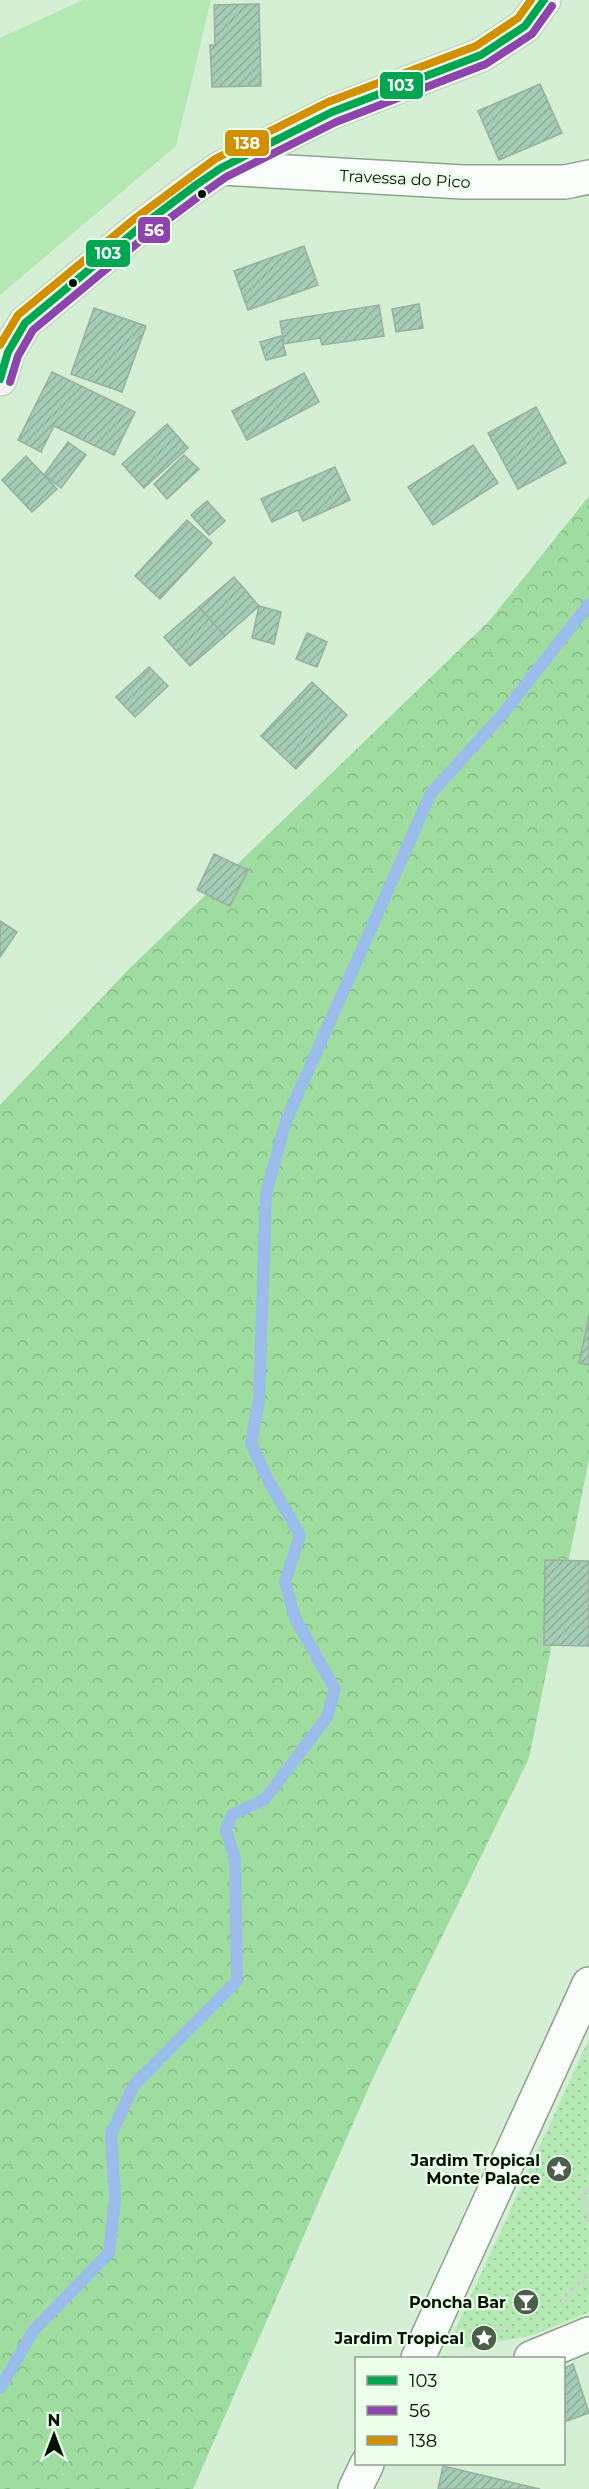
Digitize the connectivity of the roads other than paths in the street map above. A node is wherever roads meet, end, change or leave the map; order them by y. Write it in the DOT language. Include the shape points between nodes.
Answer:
graph roads {
  1 [pos="544,0"];
  2 [pos="221,168"];
  3 [pos="589,177"];
  4 [pos="3,362"];
  5 [pos="589,1984"];
  6 [pos="589,2334"];
  7 [pos="428,2356"];
  8 [pos="533,2357"];
  9 [pos="366,2465"];
  10 [pos="355,2489"];
  1 -- 2 [label="main road" via="525,26 481,55 332,112"];
  2 -- 3 [label="street, Travessa do Pico" via="464,182 565,182"];
  2 -- 4 [label="main road" via="140,228 25,323"];
  5 -- 7 [label="street"];
  6 -- 8 [label="street"];
  9 -- 10 [label="street"];
}
